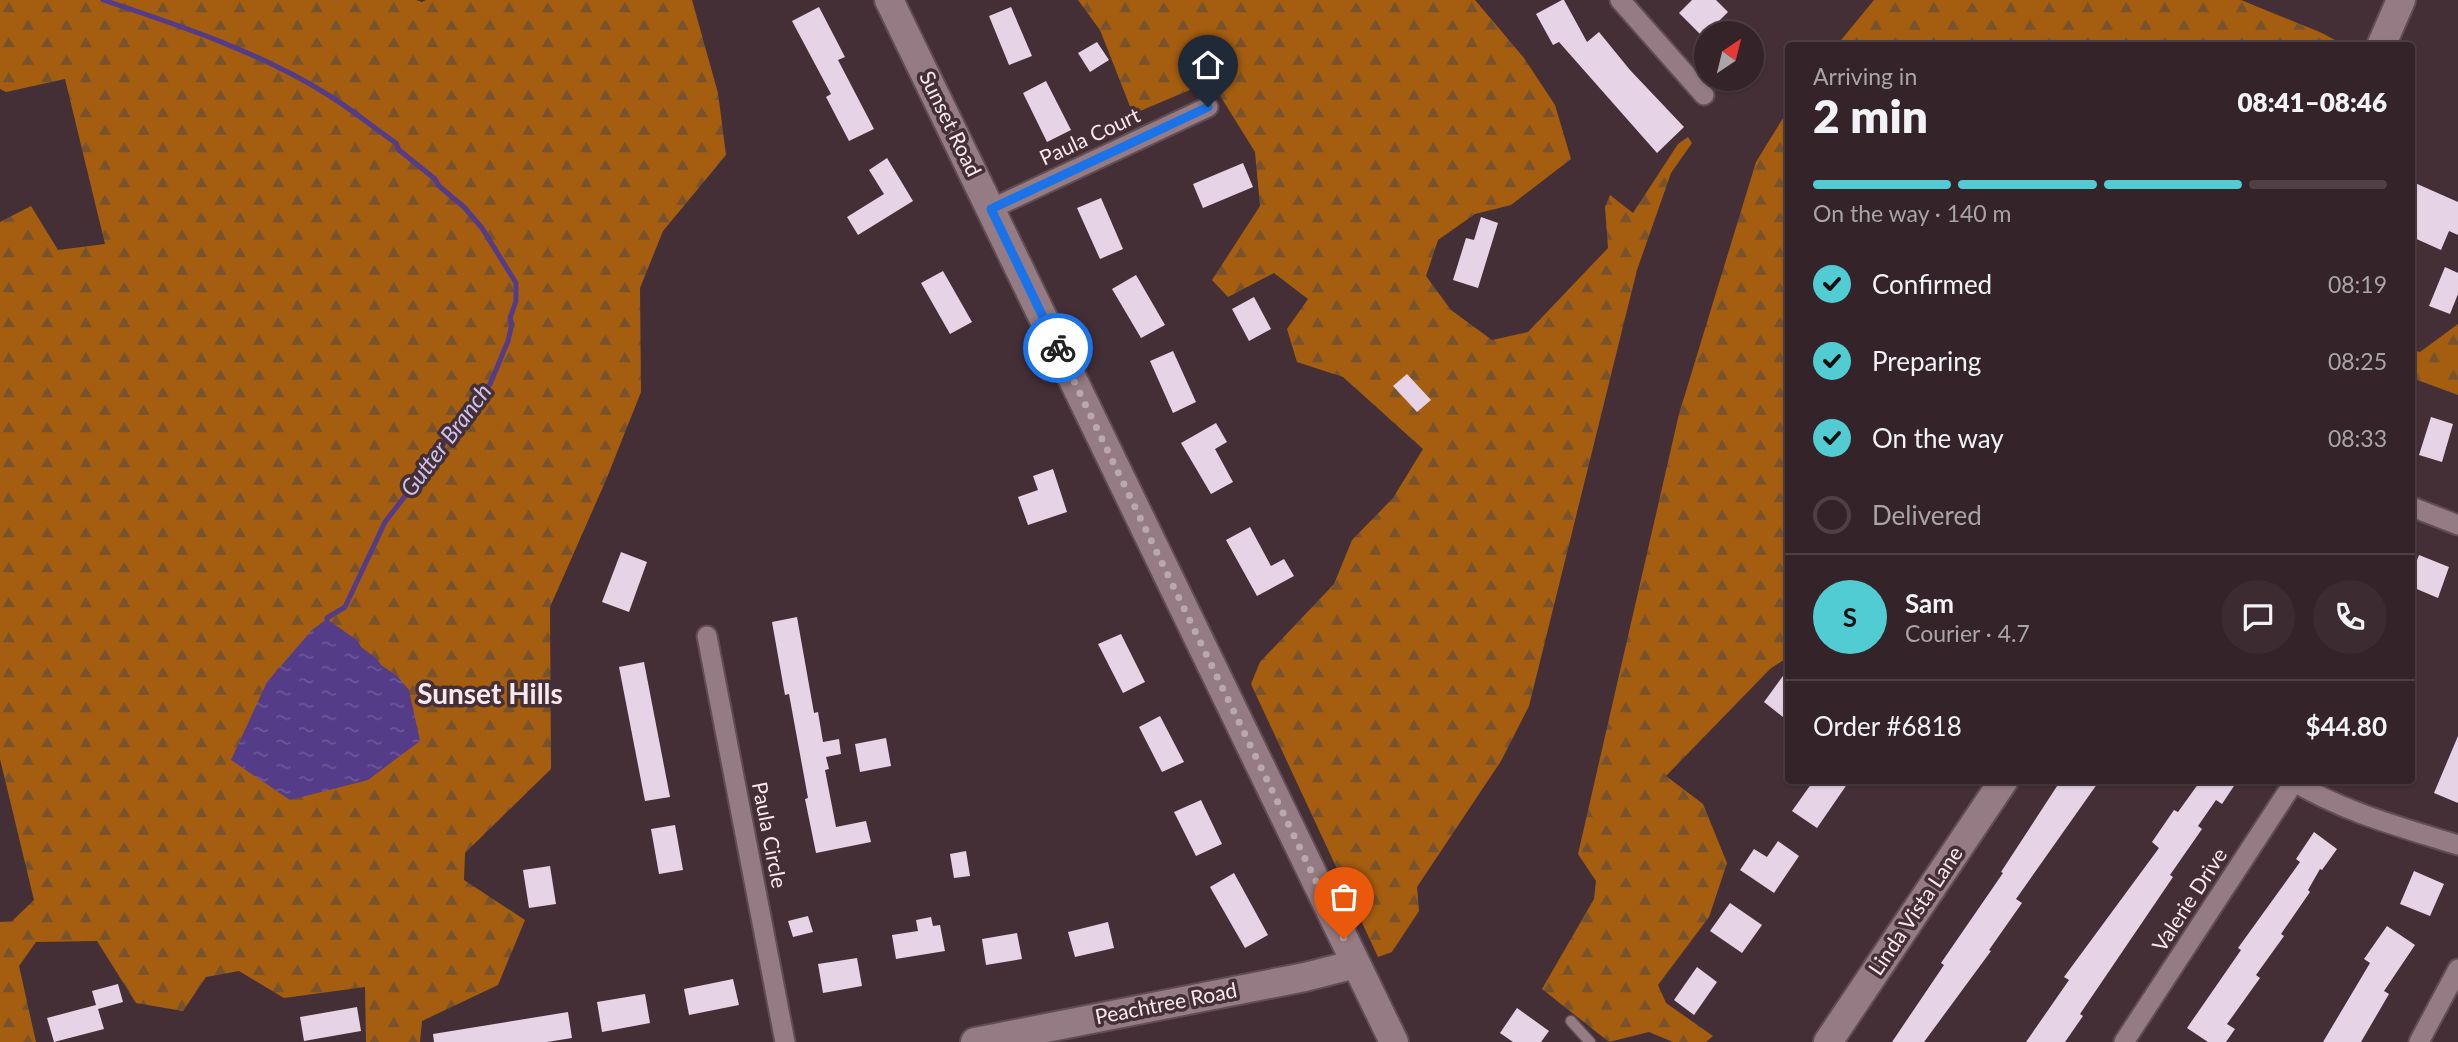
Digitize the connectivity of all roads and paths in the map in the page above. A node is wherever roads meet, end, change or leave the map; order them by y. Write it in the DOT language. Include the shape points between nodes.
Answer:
graph roads {
  1 [pos="889,0"];
  2 [pos="1620,0"];
  3 [pos="2402,0"];
  4 [pos="2383,42"];
  5 [pos="1704,95"];
  6 [pos="1208,107"];
  7 [pos="991,209"];
  8 [pos="2415,508"];
  9 [pos="2458,525"];
  10 [pos="707,636"];
  11 [pos="2001,784"];
  12 [pos="2291,784"];
  13 [pos="2299,784"];
  14 [pos="2458,845"];
  15 [pos="1356,964"];
  16 [pos="2458,968"];
  17 [pos="1571,1021"];
  18 [pos="785,1042"];
  19 [pos="975,1042"];
  20 [pos="1394,1042"];
  21 [pos="1590,1042"];
  22 [pos="1828,1042"];
  23 [pos="2124,1042"];
  24 [pos="2419,1042"];
  1 -- 7 [label="main road, Sunset Road"];
  2 -- 5 [label="street"];
  3 -- 4 [label="main road"];
  6 -- 7 [label="street, Paula Court"];
  7 -- 15 [label="main road, Sunset Road"];
  8 -- 9 [label="street"];
  10 -- 18 [label="street, Paula Circle"];
  11 -- 22 [label="main road, Linda Vista Lane"];
  12 -- 23 [label="street, Valerie Drive"];
  13 -- 14 [label="street" via="2343,808"];
  15 -- 19 [label="main road, Peachtree Road"];
  15 -- 20 [label="main road, Sunset Road"];
  16 -- 24 [label="street"];
  17 -- 21 [label="lane"];
}
